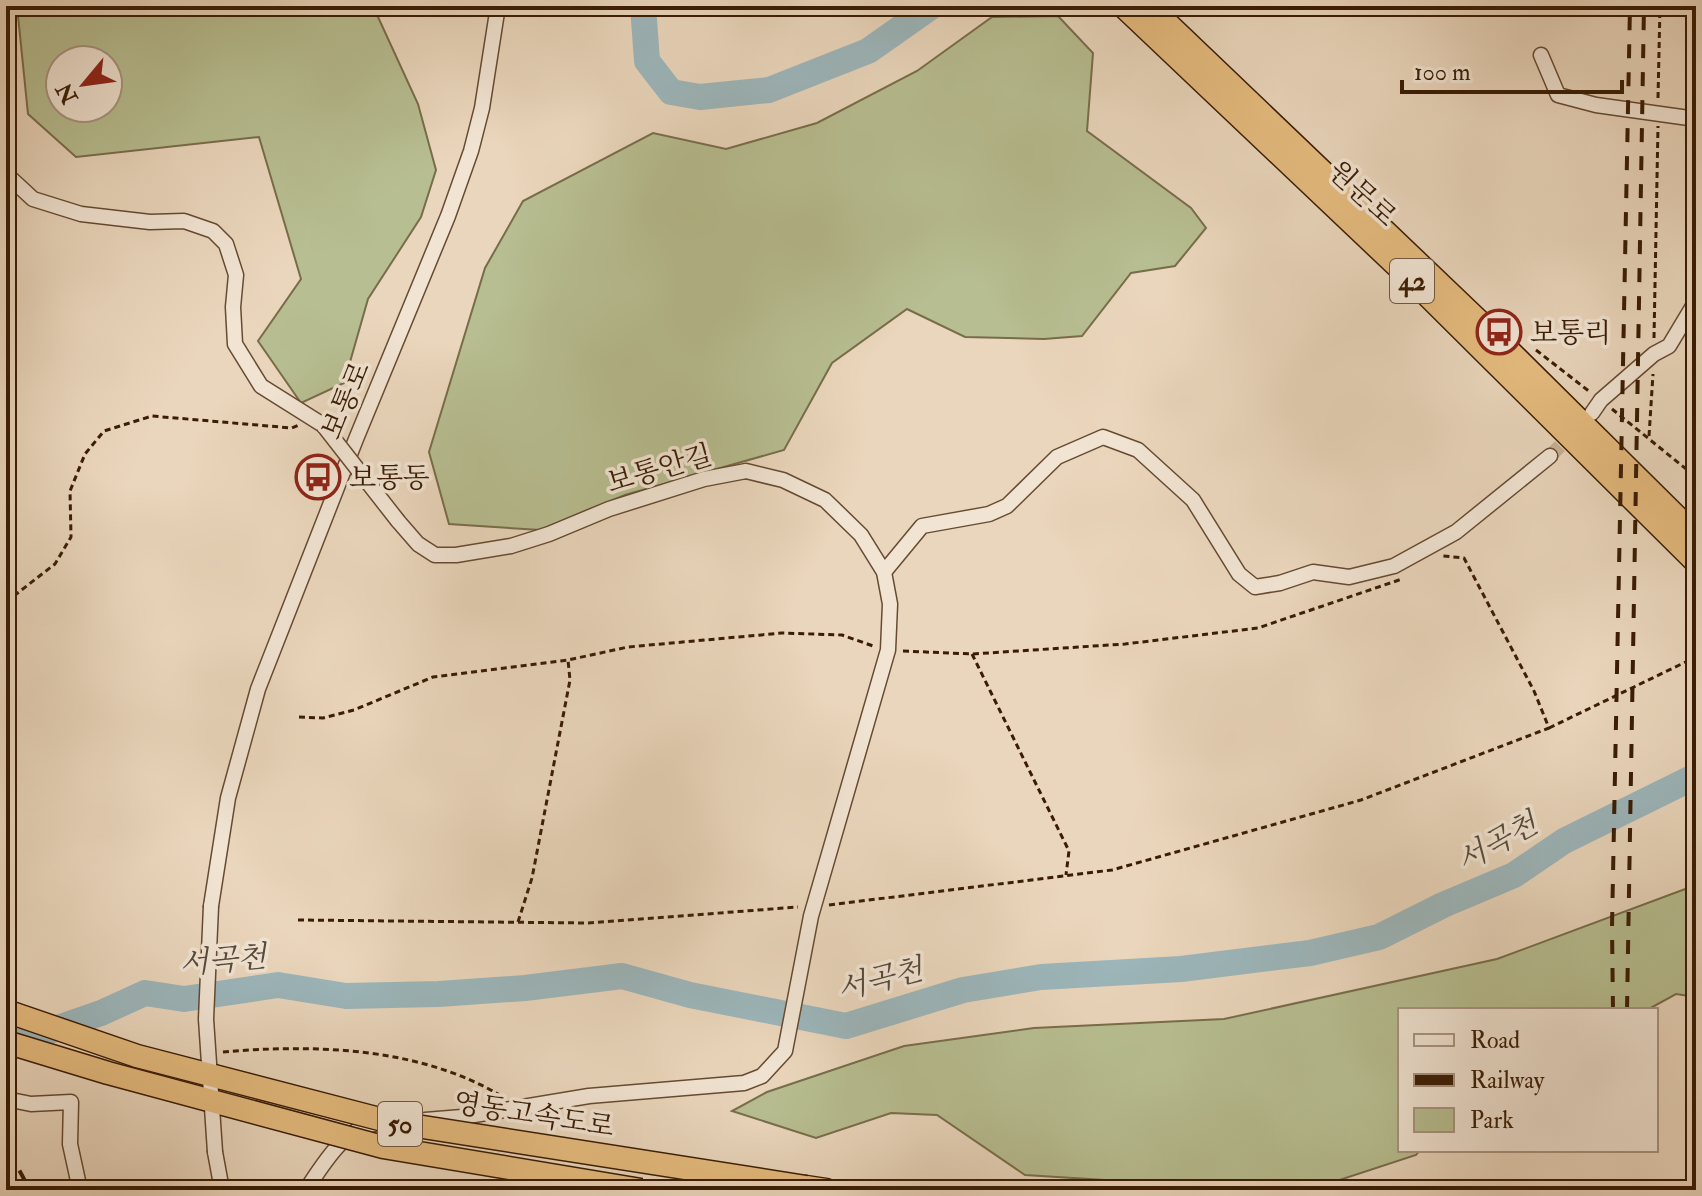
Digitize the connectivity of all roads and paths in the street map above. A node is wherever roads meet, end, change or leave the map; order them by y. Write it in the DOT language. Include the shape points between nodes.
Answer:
graph roads {
  1 [pos="498,6"];
  2 [pos="1123,6"];
  3 [pos="1149,6"];
  4 [pos="1660,6"];
  5 [pos="1541,55"];
  6 [pos="1658,114"];
  7 [pos="1696,119"];
  8 [pos="6,174"];
  9 [pos="1696,301"];
  10 [pos="1654,354"];
  11 [pos="1601,400"];
  12 [pos="1592,413"];
  13 [pos="318,422"];
  14 [pos="1649,436"];
  15 [pos="1550,456"];
  16 [pos="1696,477"];
  17 [pos="1696,536"];
  18 [pos="1433,562"];
  19 [pos="1696,562"];
  20 [pos="884,572"];
  21 [pos="1408,575"];
  22 [pos="6,602"];
  23 [pos="888,650"];
  24 [pos="972,654"];
  25 [pos="1696,657"];
  26 [pos="568,660"];
  27 [pos="299,717"];
  28 [pos="1549,728"];
  29 [pos="1066,875"];
  30 [pos="1050,877"];
  31 [pos="298,920"];
  32 [pos="518,922"];
  33 [pos="545,922"];
  34 [pos="6,1011"];
  35 [pos="6,1042"];
  36 [pos="212,1052"];
  37 [pos="6,1099"];
  38 [pos="520,1107"];
  39 [pos="816,1188"];
  40 [pos="80,1190"];
  41 [pos="222,1190"];
  42 [pos="306,1190"];
  43 [pos="641,1190"];
  1 -- 41 [label="street, 보통로, bridge" via="471,151 258,689 228,798 211,906 206,1019"];
  2 -- 19 [label="highway, 원문로 / 42" via="1423,291"];
  3 -- 17 [label="highway, 원문로 / 42"];
  4 -- 6 [label="path"];
  5 -- 6 [label="street" via="1558,95"];
  6 -- 7 [label="street"];
  6 -- 10 [label="path"];
  8 -- 13 [label="street" via="33,199 81,214 184,221 213,231 226,244 236,275 235,344 261,386"];
  9 -- 10 [label="street" via="1669,346"];
  10 -- 11 [label="street"];
  10 -- 14 [label="path"];
  11 -- 12 [label="street"];
  11 -- 14 [label="path"];
  13 -- 20 [label="street, 보통안길, bridge" via="418,544 435,555 511,546 609,509 746,471 783,480 825,500 861,535"];
  13 -- 22 [label="path" via="292,428 152,416 104,431 85,454 70,491 71,537 55,564"];
  14 -- 16 [label="path"];
  15 -- 20 [label="street" via="1456,532 1394,566 1349,577 1313,572 1255,587 1239,574 1193,500 1138,450 1103,437 1057,457 1007,506 922,526"];
  18 -- 28 [label="path" via="1446,555 1464,558"];
  20 -- 23 [label="street, 보통안길" via="890,604"];
  21 -- 24 [label="path" via="1258,628"];
  23 -- 24 [label="path"];
  23 -- 26 [label="path" via="842,635 782,633 628,647"];
  23 -- 38 [label="street, 보통안길" via="811,916 785,1051 762,1076 744,1083"];
  24 -- 29 [label="path" via="1069,851"];
  25 -- 28 [label="path"];
  26 -- 27 [label="path" via="433,677 354,710 323,718"];
  26 -- 32 [label="path" via="570,680 535,862"];
  28 -- 29 [label="path" via="1361,800 1112,870"];
  29 -- 30 [label="path"];
  31 -- 32 [label="path"];
  32 -- 33 [label="path"];
  34 -- 39 [label="highway, 영동고속도로 / 50, bridge" via="137,1056 391,1122"];
  35 -- 43 [label="highway, 영동고속도로 / 50, bridge" via="383,1147"];
  36 -- 38 [label="path" via="351,1051 428,1065 484,1085"];
  37 -- 40 [label="street" via="71,1102 70,1144"];
  38 -- 42 [label="street" via="367,1124 341,1143"];
}
